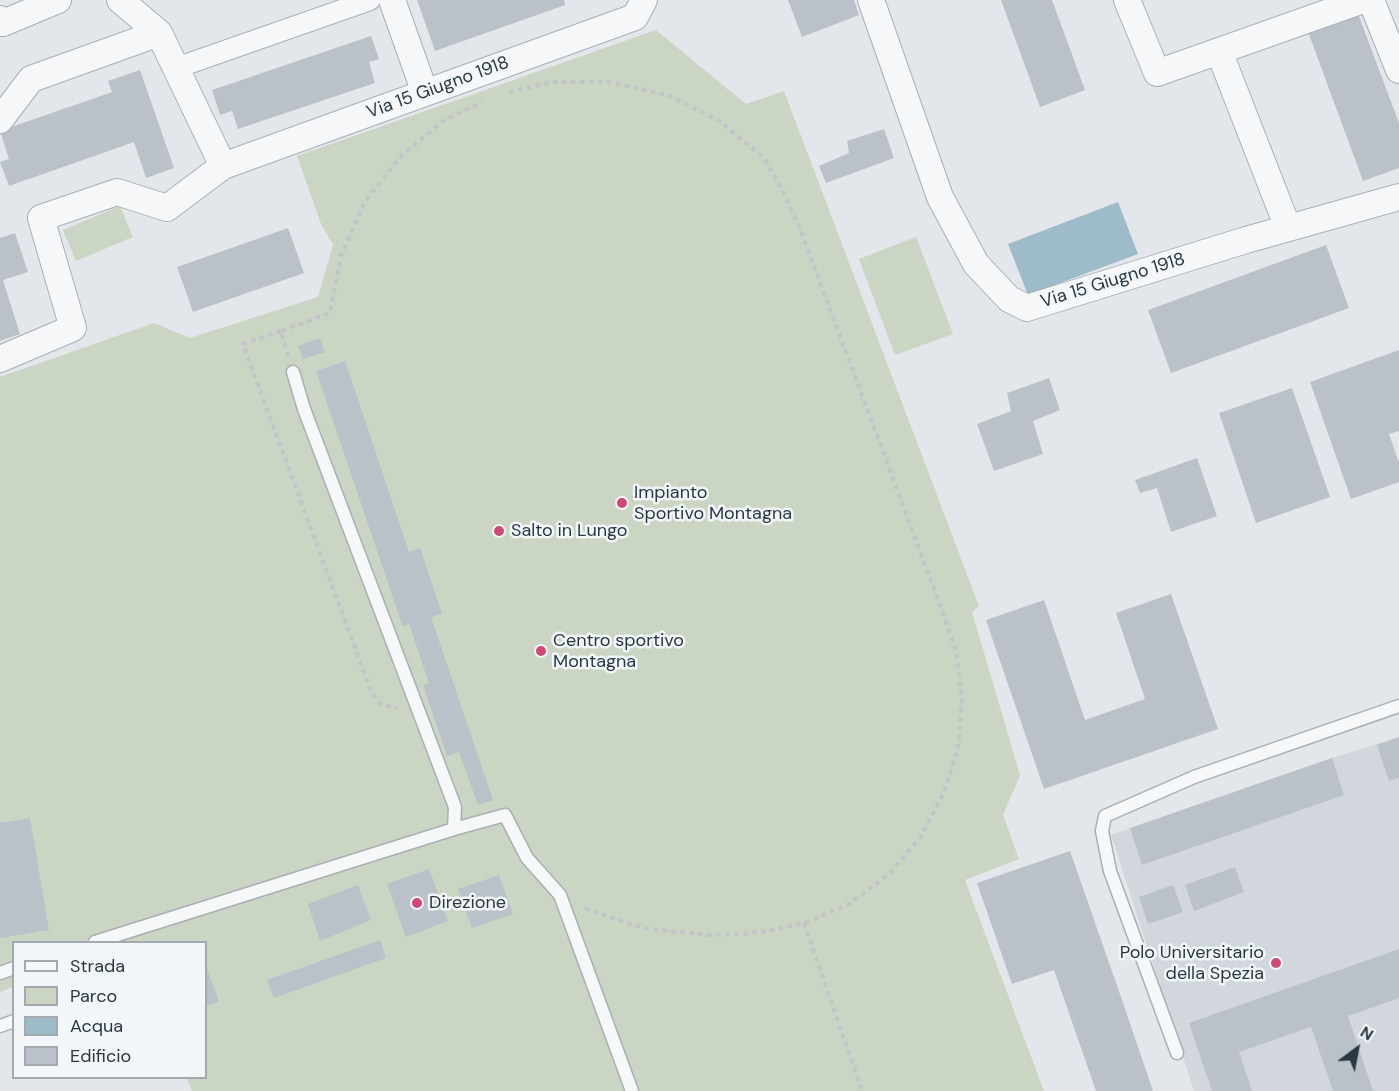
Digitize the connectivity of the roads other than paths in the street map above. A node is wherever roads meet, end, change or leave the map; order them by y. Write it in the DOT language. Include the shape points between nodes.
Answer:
graph roads {
  1 [pos="58,0"];
  2 [pos="120,0"];
  3 [pos="370,0"];
  4 [pos="392,0"];
  5 [pos="644,0"];
  6 [pos="871,0"];
  7 [pos="1127,0"];
  8 [pos="1363,0"];
  9 [pos="1371,0"];
  10 [pos="0,20"];
  11 [pos="159,33"];
  12 [pos="1219,51"];
  13 [pos="176,68"];
  14 [pos="1399,70"];
  15 [pos="424,93"];
  16 [pos="0,120"];
  17 [pos="223,166"];
  18 [pos="1399,197"];
  19 [pos="1288,228"];
  20 [pos="0,359"];
  21 [pos="293,372"];
  22 [pos="1399,706"];
  23 [pos="454,830"];
  24 [pos="98,941"];
  25 [pos="1177,1053"];
  26 [pos="632,1091"];
  1 -- 10 [label="street"];
  2 -- 11 [label="street"];
  3 -- 13 [label="street"];
  4 -- 15 [label="street"];
  5 -- 15 [label="street, Via 15 Giugno 1918" via="635,17"];
  6 -- 19 [label="street, Via 15 Giugno 1918" via="940,197 976,264 1009,299 1027,308"];
  7 -- 12 [label="street" via="1157,72"];
  8 -- 12 [label="street"];
  9 -- 14 [label="street"];
  11 -- 13 [label="street"];
  11 -- 16 [label="street" via="31,79"];
  12 -- 19 [label="street"];
  13 -- 17 [label="street"];
  15 -- 17 [label="street, Via 15 Giugno 1918"];
  17 -- 20 [label="street, Via 15 Giugno 1918" via="167,208 117,192 41,218 73,328"];
  18 -- 19 [label="street, Via 15 Giugno 1918"];
  21 -- 23 [label="lane" via="455,807"];
  22 -- 25 [label="lane" via="1194,777 1106,816 1102,831 1110,871"];
  23 -- 24 [label="lane"];
  23 -- 26 [label="lane" via="505,815 527,858 560,895"];
}
